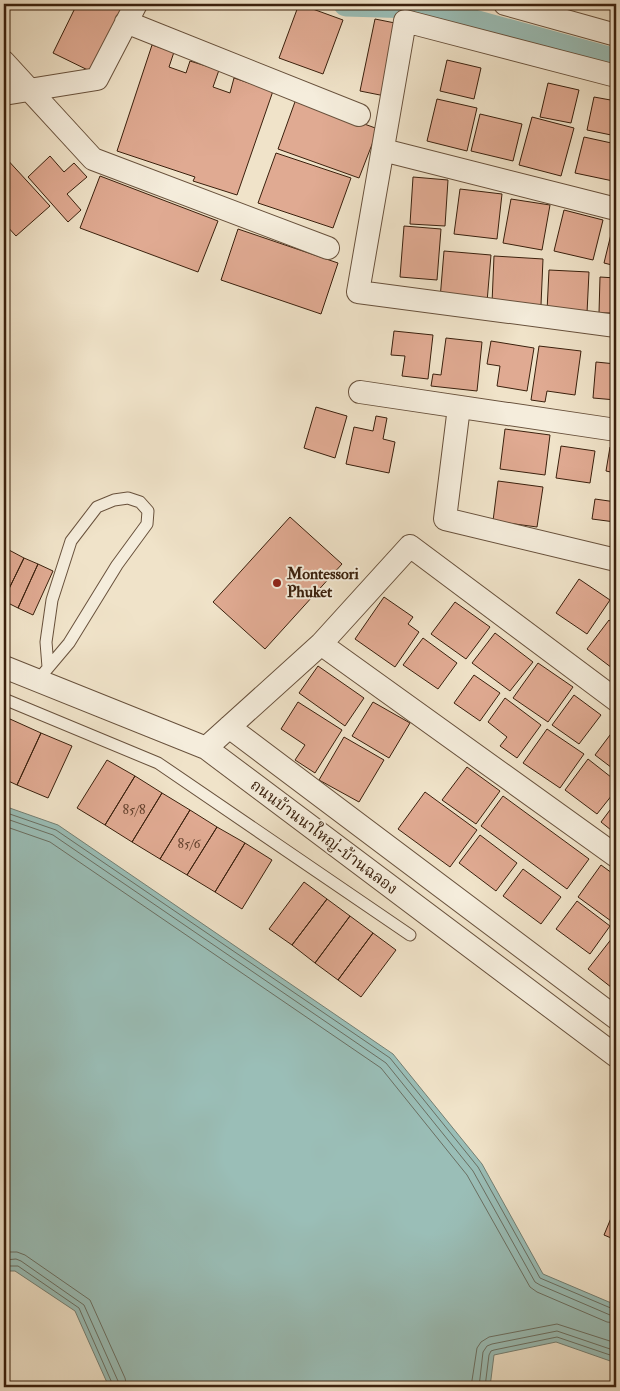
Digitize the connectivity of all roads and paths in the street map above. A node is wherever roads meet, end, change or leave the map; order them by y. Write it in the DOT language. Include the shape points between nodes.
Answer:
graph roads {
  1 [pos="505,4"];
  2 [pos="131,13"];
  3 [pos="616,35"];
  4 [pos="4,62"];
  5 [pos="616,76"];
  6 [pos="29,90"];
  7 [pos="4,94"];
  8 [pos="359,115"];
  9 [pos="383,150"];
  10 [pos="616,209"];
  11 [pos="328,248"];
  12 [pos="616,326"];
  13 [pos="360,392"];
  14 [pos="459,407"];
  15 [pos="616,430"];
  16 [pos="616,560"];
  17 [pos="321,644"];
  18 [pos="4,668"];
  19 [pos="42,674"];
  20 [pos="4,699"];
  21 [pos="616,700"];
  22 [pos="229,727"];
  23 [pos="206,748"];
  24 [pos="616,856"];
  25 [pos="410,935"];
  26 [pos="616,1018"];
  27 [pos="616,1056"];
  1 -- 3 [label="street"];
  2 -- 6 [label="street" via="97,79"];
  2 -- 8 [label="street"];
  4 -- 6 [label="street"];
  5 -- 9 [label="street" via="405,21"];
  6 -- 7 [label="street"];
  6 -- 11 [label="street" via="93,159"];
  9 -- 10 [label="street"];
  9 -- 12 [label="street" via="358,292"];
  13 -- 14 [label="street"];
  14 -- 15 [label="street"];
  14 -- 16 [label="street" via="444,519"];
  17 -- 21 [label="street" via="410,546"];
  17 -- 22 [label="street"];
  17 -- 24 [label="street"];
  18 -- 19 [label="street, ถนนบ้านนาใหญ่-บ้านฉลอง"];
  19 -- 19 [label="lane" via="52,600 71,541 97,507 128,498 140,502 148,511 147,524 117,565 69,643"];
  19 -- 23 [label="street, ถนนบ้านนาใหญ่-บ้านฉลอง"];
  20 -- 25 [label="lane" via="158,763"];
  22 -- 23 [label="street"];
  22 -- 26 [label="street"];
  23 -- 27 [label="street, ถนนบ้านนาใหญ่-บ้านฉลอง"];
}
